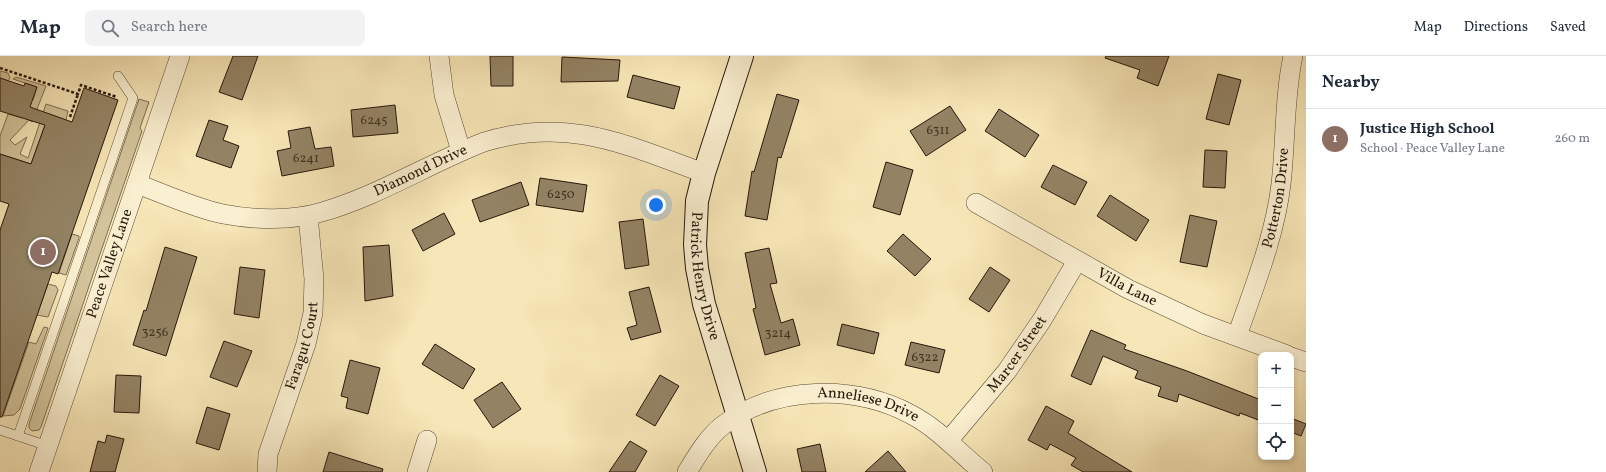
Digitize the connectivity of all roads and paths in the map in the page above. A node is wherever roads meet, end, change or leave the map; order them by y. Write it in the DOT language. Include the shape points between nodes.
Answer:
graph roads {
  1 [pos="180,56"];
  2 [pos="439,56"];
  3 [pos="742,56"];
  4 [pos="1292,56"];
  5 [pos="0,68"];
  6 [pos="118,76"];
  7 [pos="78,94"];
  8 [pos="132,98"];
  9 [pos="70,117"];
  10 [pos="461,151"];
  11 [pos="704,173"];
  12 [pos="137,184"];
  13 [pos="976,203"];
  14 [pos="308,216"];
  15 [pos="1077,261"];
  16 [pos="1237,336"];
  17 [pos="1279,352"];
  18 [pos="1294,358"];
  19 [pos="1306,362"];
  20 [pos="737,416"];
  21 [pos="0,430"];
  22 [pos="18,436"];
  23 [pos="427,440"];
  24 [pos="948,440"];
  25 [pos="48,446"];
  26 [pos="39,472"];
  27 [pos="267,472"];
  28 [pos="417,472"];
  29 [pos="687,472"];
  30 [pos="755,472"];
  31 [pos="983,472"];
  1 -- 12 [label="street, Peace Valley Lane"];
  2 -- 10 [label="street" via="444,95"];
  3 -- 11 [label="street, Patrick Henry Drive"];
  4 -- 16 [label="street, Potterton Drive" via="1285,104 1284,153 1278,202 1264,259"];
  5 -- 7 [label="path"];
  6 -- 8 [label="lane"];
  7 -- 8 [label="path" via="81,85 125,99"];
  7 -- 9 [label="path"];
  8 -- 22 [label="lane"];
  10 -- 11 [label="street, Diamond Drive" via="502,136 534,131 565,132 600,137"];
  10 -- 14 [label="street, Diamond Drive" via="355,201"];
  11 -- 20 [label="street, Patrick Henry Drive" via="697,201 697,268 704,304"];
  12 -- 14 [label="street, Diamond Drive" via="223,214 249,218"];
  12 -- 25 [label="street, Peace Valley Lane"];
  13 -- 15 [label="street, Villa Lane"];
  14 -- 27 [label="street, Faragut Court" via="314,279 313,313 306,344 268,454"];
  15 -- 16 [label="street, Villa Lane" via="1128,289 1203,324"];
  15 -- 24 [label="street, Marcer Street" via="1007,372"];
  16 -- 17 [label="street, Villa Lane"];
  18 -- 19 [label="street"];
  20 -- 24 [label="street, Anneliese Drive" via="756,406 803,395 858,396 911,414 933,427"];
  20 -- 29 [label="street, Anneliese Drive" via="706,442"];
  20 -- 30 [label="street, Patrick Henry Drive"];
  21 -- 22 [label="lane"];
  22 -- 25 [label="lane"];
  23 -- 28 [label="street"];
  24 -- 31 [label="street, Anneliese Drive"];
  25 -- 26 [label="street, Peace Valley Lane"];
}
